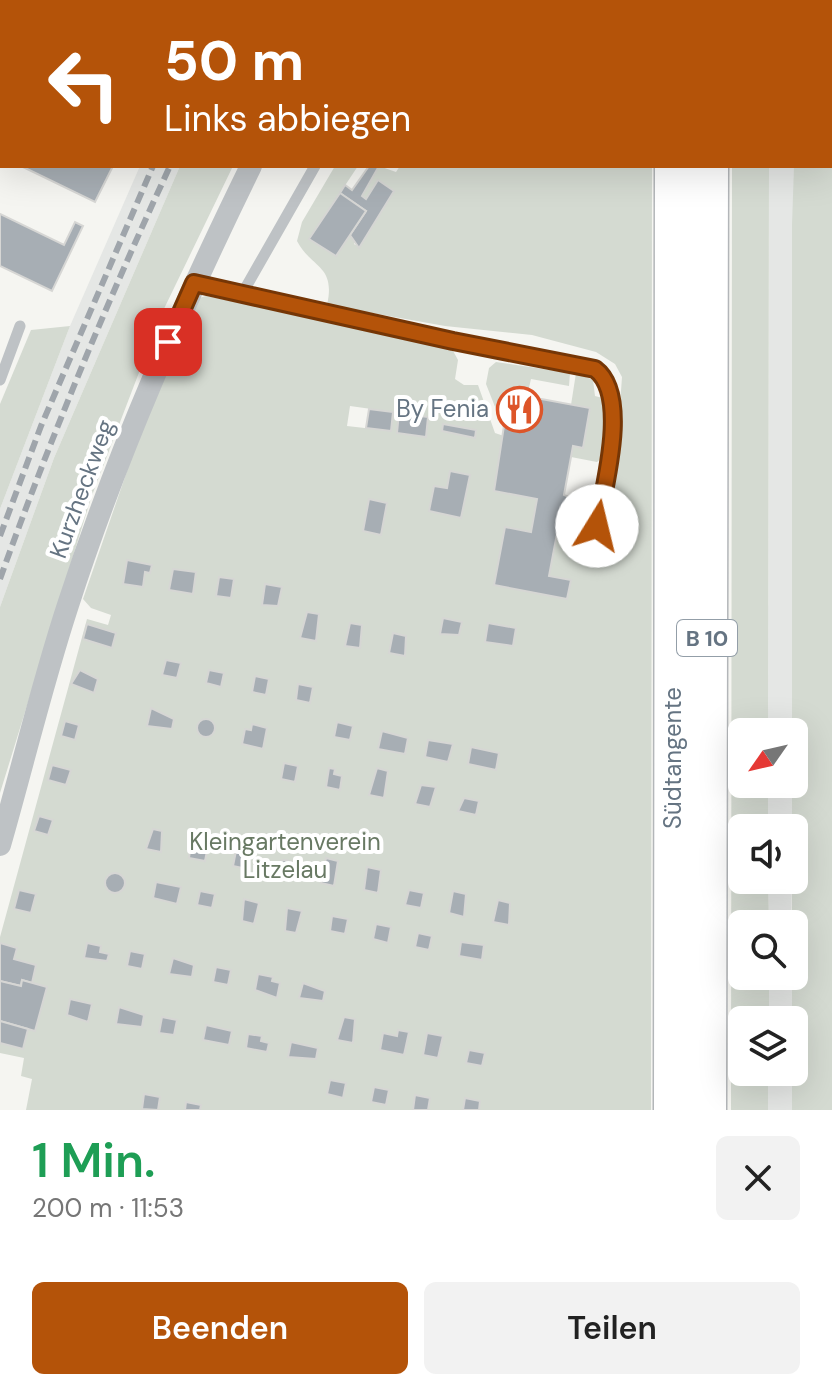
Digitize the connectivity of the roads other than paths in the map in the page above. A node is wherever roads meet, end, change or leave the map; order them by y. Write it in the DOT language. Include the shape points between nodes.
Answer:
graph roads {
  1 [pos="250,168"];
  2 [pos="314,168"];
  3 [pos="674,168"];
  4 [pos="709,168"];
  5 [pos="194,283"];
  6 [pos="242,294"];
  7 [pos="20,326"];
  8 [pos="0,380"];
  9 [pos="597,526"];
  10 [pos="0,845"];
  11 [pos="673,1110"];
  12 [pos="707,1110"];
  1 -- 5 [label="street, Kurzheckweg"];
  2 -- 6 [label="lane"];
  3 -- 11 [label="highway, Südtangente / B 10"];
  4 -- 12 [label="highway, Südtangente / B 10"];
  5 -- 6 [label="lane"];
  5 -- 10 [label="street, Kurzheckweg" via="67,607"];
  6 -- 9 [label="lane" via="595,369 606,377 614,398"];
  7 -- 8 [label="lane"];
}
